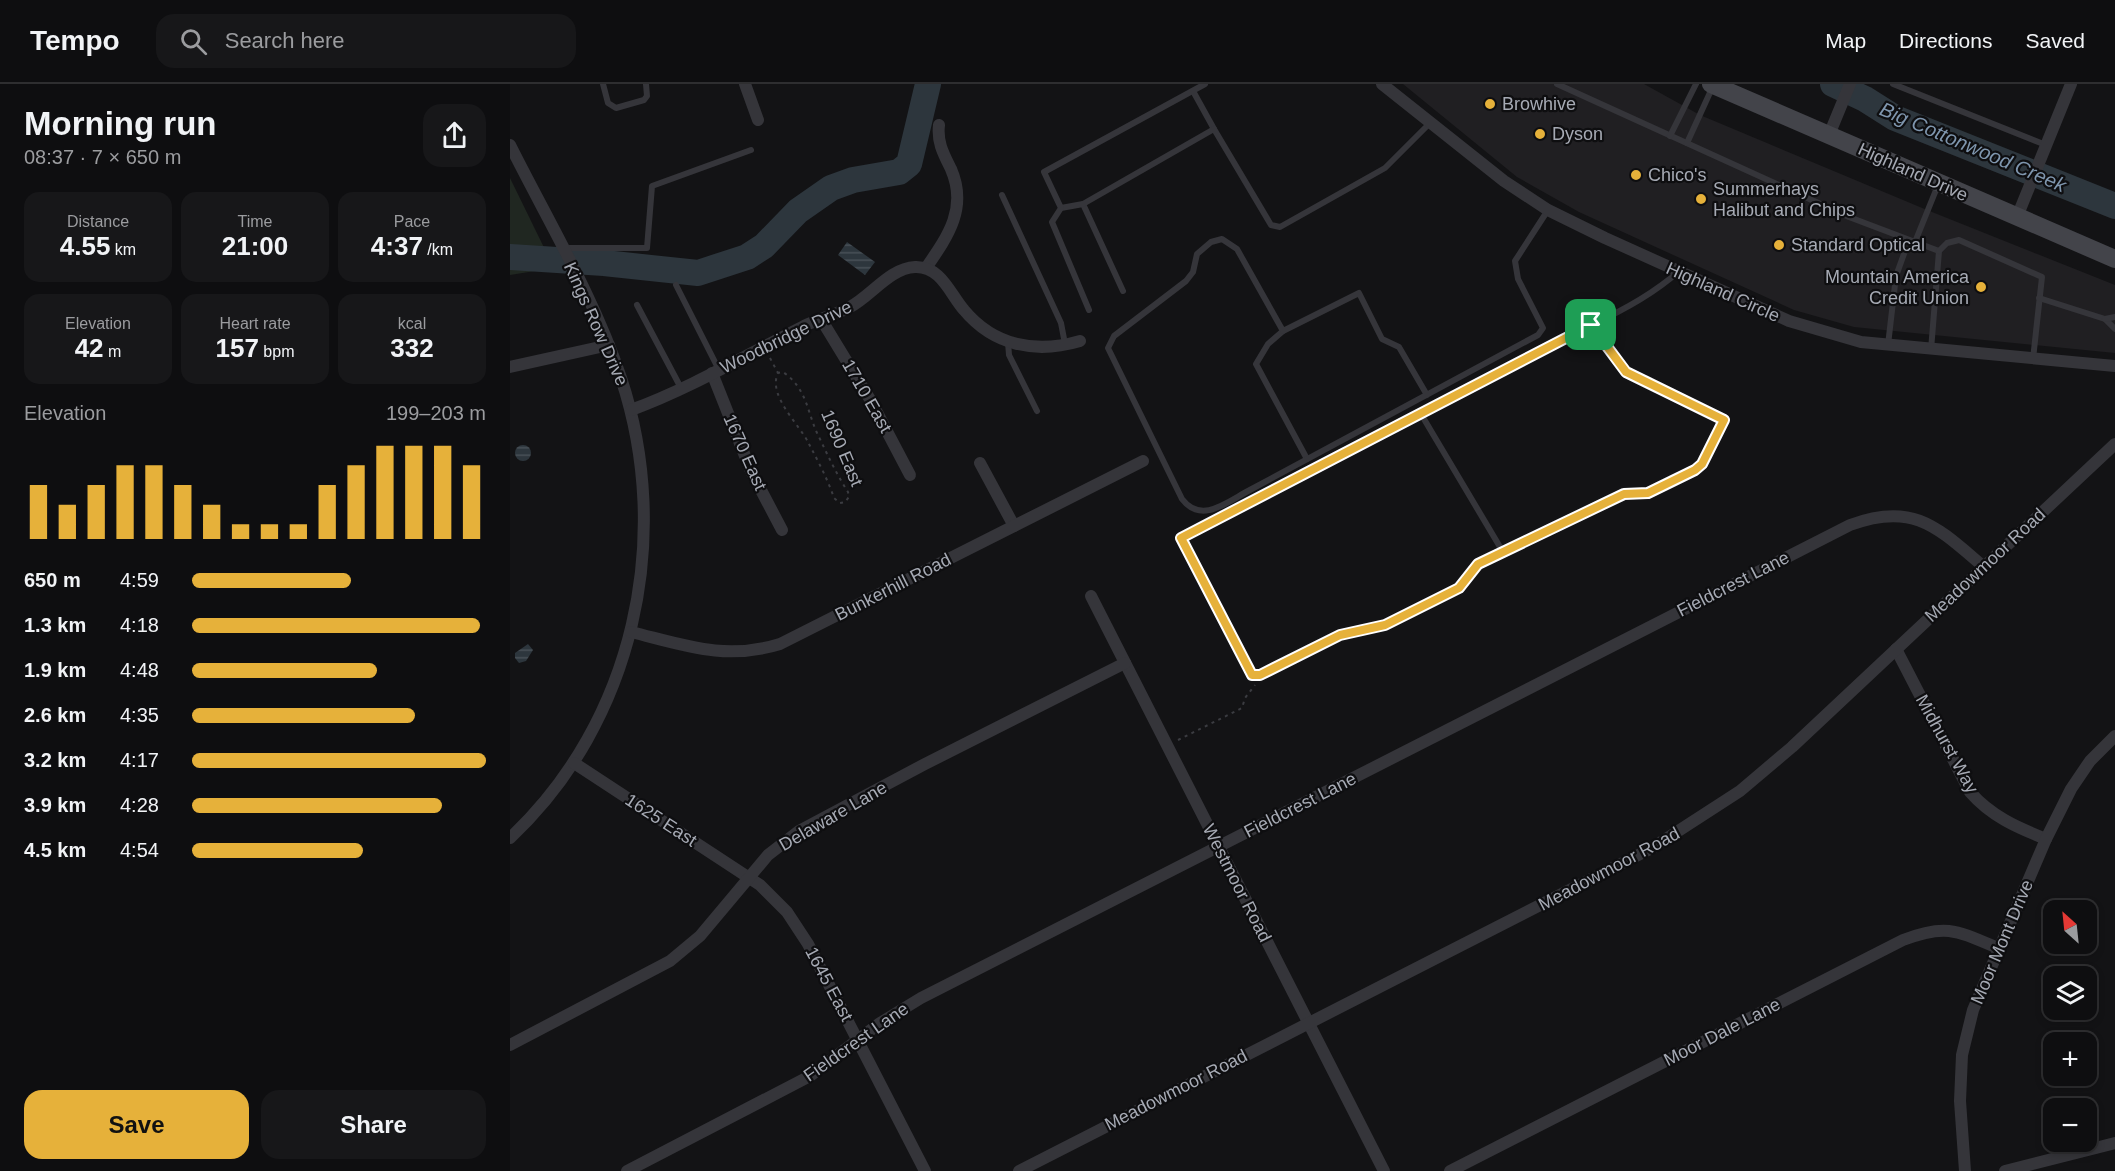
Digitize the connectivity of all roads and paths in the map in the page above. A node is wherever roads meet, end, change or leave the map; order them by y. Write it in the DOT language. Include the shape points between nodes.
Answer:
graph roads {
  1 [pos="603,84"];
  2 [pos="646,84"];
  3 [pos="745,84"];
  4 [pos="1205,84"];
  5 [pos="1382,84"];
  6 [pos="1557,84"];
  7 [pos="1707,84"];
  8 [pos="1850,84"];
  9 [pos="1893,84"];
  10 [pos="2071,84"];
  11 [pos="1192,91"];
  12 [pos="758,120"];
  13 [pos="1430,123"];
  14 [pos="939,124"];
  15 [pos="1214,129"];
  16 [pos="1829,135"];
  17 [pos="1670,136"];
  18 [pos="1687,143"];
  19 [pos="510,145"];
  20 [pos="2046,145"];
  21 [pos="751,150"];
  22 [pos="1938,183"];
  23 [pos="1002,195"];
  24 [pos="1083,204"];
  25 [pos="1061,207"];
  26 [pos="1548,210"];
  27 [pos="2017,217"];
  28 [pos="1912,241"];
  29 [pos="562,248"];
  30 [pos="1939,251"];
  31 [pos="2115,259"];
  32 [pos="926,268"];
  33 [pos="1679,272"];
  34 [pos="676,285"];
  35 [pos="1123,291"];
  36 [pos="2039,298"];
  37 [pos="638,305"];
  38 [pos="1089,310"];
  39 [pos="2115,317"];
  40 [pos="821,319"];
  41 [pos="2105,319"];
  42 [pos="1591,325"];
  43 [pos="2115,329"];
  44 [pos="1283,330"];
  45 [pos="1080,341"];
  46 [pos="1008,342"];
  47 [pos="609,345"];
  48 [pos="1066,345"];
  49 [pos="1888,345"];
  50 [pos="1931,350"];
  51 [pos="2033,359"];
  52 [pos="771,360"];
  53 [pos="2115,366"];
  54 [pos="510,367"];
  55 [pos="716,372"];
  56 [pos="778,373"];
  57 [pos="682,389"];
  58 [pos="1427,395"];
  59 [pos="631,410"];
  60 [pos="1037,411"];
  61 [pos="1421,414"];
  62 [pos="2115,444"];
  63 [pos="1307,459"];
  64 [pos="1143,461"];
  65 [pos="980,463"];
  66 [pos="910,476"];
  67 [pos="1014,526"];
  68 [pos="782,530"];
  69 [pos="1503,552"];
  70 [pos="1983,567"];
  71 [pos="1091,596"];
  72 [pos="631,632"];
  73 [pos="1896,649"];
  74 [pos="1125,663"];
  75 [pos="1256,676"];
  76 [pos="2115,736"];
  77 [pos="1178,740"];
  78 [pos="574,763"];
  79 [pos="510,838"];
  80 [pos="2046,839"];
  81 [pos="1218,847"];
  82 [pos="747,877"];
  83 [pos="2000,949"];
  84 [pos="1308,1023"];
  85 [pos="858,1040"];
  86 [pos="510,1045"];
  87 [pos="2115,1143"];
  88 [pos="627,1171"];
  89 [pos="925,1171"];
  90 [pos="1019,1171"];
  91 [pos="1384,1171"];
  92 [pos="1450,1171"];
  93 [pos="1965,1171"];
  94 [pos="2005,1171"];
  1 -- 2 [label="lane" via="608,103 616,108 644,100"];
  3 -- 12 [label="street"];
  4 -- 11 [label="lane"];
  5 -- 13 [label="street, Highland Circle"];
  6 -- 17 [label="lane"];
  7 -- 16 [label="main road, Highland Drive"];
  7 -- 17 [label="lane"];
  7 -- 18 [label="lane"];
  8 -- 16 [label="street"];
  9 -- 20 [label="lane"];
  10 -- 20 [label="street"];
  11 -- 15 [label="lane"];
  11 -- 25 [label="lane" via="1044,172"];
  13 -- 15 [label="lane" via="1385,168 1280,226 1271,225"];
  13 -- 26 [label="street, Highland Circle"];
  14 -- 32 [label="street" via="940,146 956,184 957,211 947,236"];
  15 -- 24 [label="lane"];
  16 -- 22 [label="main road, Highland Drive"];
  17 -- 18 [label="lane"];
  18 -- 28 [label="lane" via="1849,217"];
  19 -- 29 [label="street, Kings Row Drive"];
  20 -- 27 [label="street"];
  21 -- 29 [label="lane" via="652,186 647,248"];
  22 -- 27 [label="main road, Highland Drive"];
  22 -- 28 [label="lane"];
  23 -- 48 [label="lane" via="1061,323"];
  24 -- 25 [label="lane"];
  24 -- 35 [label="lane"];
  25 -- 38 [label="lane" via="1052,222"];
  26 -- 33 [label="street, Highland Circle"];
  26 -- 58 [label="lane" via="1515,261 1518,279 1543,328 1538,335"];
  27 -- 31 [label="main road, Highland Drive"];
  28 -- 30 [label="lane"];
  28 -- 49 [label="lane" via="1896,276"];
  29 -- 47 [label="street, Kings Row Drive"];
  30 -- 36 [label="lane" via="1947,243 1959,240 2042,277"];
  30 -- 50 [label="lane"];
  32 -- 40 [label="street, Woodbridge Drive" via="902,270 850,307"];
  32 -- 46 [label="street" via="945,282 970,317"];
  33 -- 42 [label="lane" via="1659,288"];
  33 -- 49 [label="street, Highland Circle" via="1789,321 1837,337"];
  34 -- 55 [label="lane"];
  36 -- 41 [label="lane"];
  36 -- 51 [label="lane"];
  37 -- 57 [label="lane"];
  39 -- 41 [label="lane"];
  40 -- 55 [label="street, Woodbridge Drive"];
  40 -- 66 [label="street, 1710 East" via="871,401"];
  41 -- 43 [label="lane"];
  42 -- 61 [label="lane"];
  42 -- 69 [label="lane" via="1626,372 1724,420 1702,464 1695,470 1648,493 1624,494"];
  44 -- 58 [label="lane" via="1359,293 1382,339 1399,347"];
  44 -- 63 [label="lane" via="1268,344 1256,364"];
  44 -- 63 [label="lane" via="1237,249 1222,238 1197,254 1193,272 1186,281 1114,336 1108,348 1182,499 1193,510 1206,513"];
  45 -- 48 [label="street"];
  46 -- 48 [label="street" via="1037,348"];
  46 -- 60 [label="lane" via="1009,355"];
  47 -- 54 [label="street"];
  47 -- 59 [label="street, Kings Row Drive"];
  49 -- 50 [label="street, Highland Circle"];
  50 -- 51 [label="street, Highland Circle"];
  51 -- 53 [label="street, Highland Circle"];
  52 -- 56 [label="path, 1690 East"];
  55 -- 57 [label="street, Woodbridge Drive"];
  55 -- 68 [label="street, 1670 East" via="751,471"];
  56 -- 56 [label="path, 1690 East" via="776,380 783,405 810,445 834,498 845,502 848,492 818,436 804,396 790,377"];
  57 -- 59 [label="street, Woodbridge Drive"];
  58 -- 63 [label="lane"];
  59 -- 72 [label="street, Kings Row Drive" via="645,508 643,561"];
  61 -- 69 [label="lane"];
  61 -- 75 [label="lane" via="1181,538 1248,670"];
  62 -- 70 [label="street, Meadowmoor Road"];
  64 -- 67 [label="street, Bunkerhill Road"];
  65 -- 67 [label="street"];
  67 -- 72 [label="street, Bunkerhill Road" via="793,639 767,648 740,653 712,652"];
  69 -- 75 [label="lane" via="1474,567 1459,588 1385,625 1340,635"];
  70 -- 73 [label="street, Meadowmoor Road"];
  70 -- 81 [label="street, Fieldcrest Lane" via="1947,533 1929,524 1912,518 1867,518"];
  71 -- 74 [label="street, Westmoor Road"];
  72 -- 78 [label="street, Kings Row Drive" via="612,688"];
  73 -- 80 [label="street, Midhurst Way" via="1970,792 1985,809"];
  73 -- 84 [label="street, Meadowmoor Road" via="1792,747 1694,823"];
  74 -- 81 [label="street, Westmoor Road"];
  74 -- 82 [label="street, Delaware Lane" via="808,826 775,848"];
  75 -- 77 [label="path" via="1242,708"];
  76 -- 80 [label="street, Moor Mont Drive" via="2083,770"];
  78 -- 79 [label="street, Kings Row Drive"];
  78 -- 82 [label="street, 1625 East"];
  80 -- 83 [label="street, Moor Mont Drive"];
  81 -- 84 [label="street, Westmoor Road"];
  81 -- 85 [label="street, Fieldcrest Lane" via="921,998"];
  82 -- 85 [label="street, 1645 East" via="774,898 799,927"];
  82 -- 86 [label="street, Delaware Lane" via="700,936 670,961"];
  83 -- 92 [label="street, Moor Dale Lane" via="1942,928 1903,940"];
  83 -- 93 [label="street, Moor Mont Drive" via="1973,1010 1962,1055 1959,1101"];
  84 -- 90 [label="street, Meadowmoor Road"];
  84 -- 91 [label="street, Westmoor Road"];
  85 -- 88 [label="street, Fieldcrest Lane" via="810,1076"];
  85 -- 89 [label="street, 1645 East"];
  87 -- 94 [label="street"];
}
